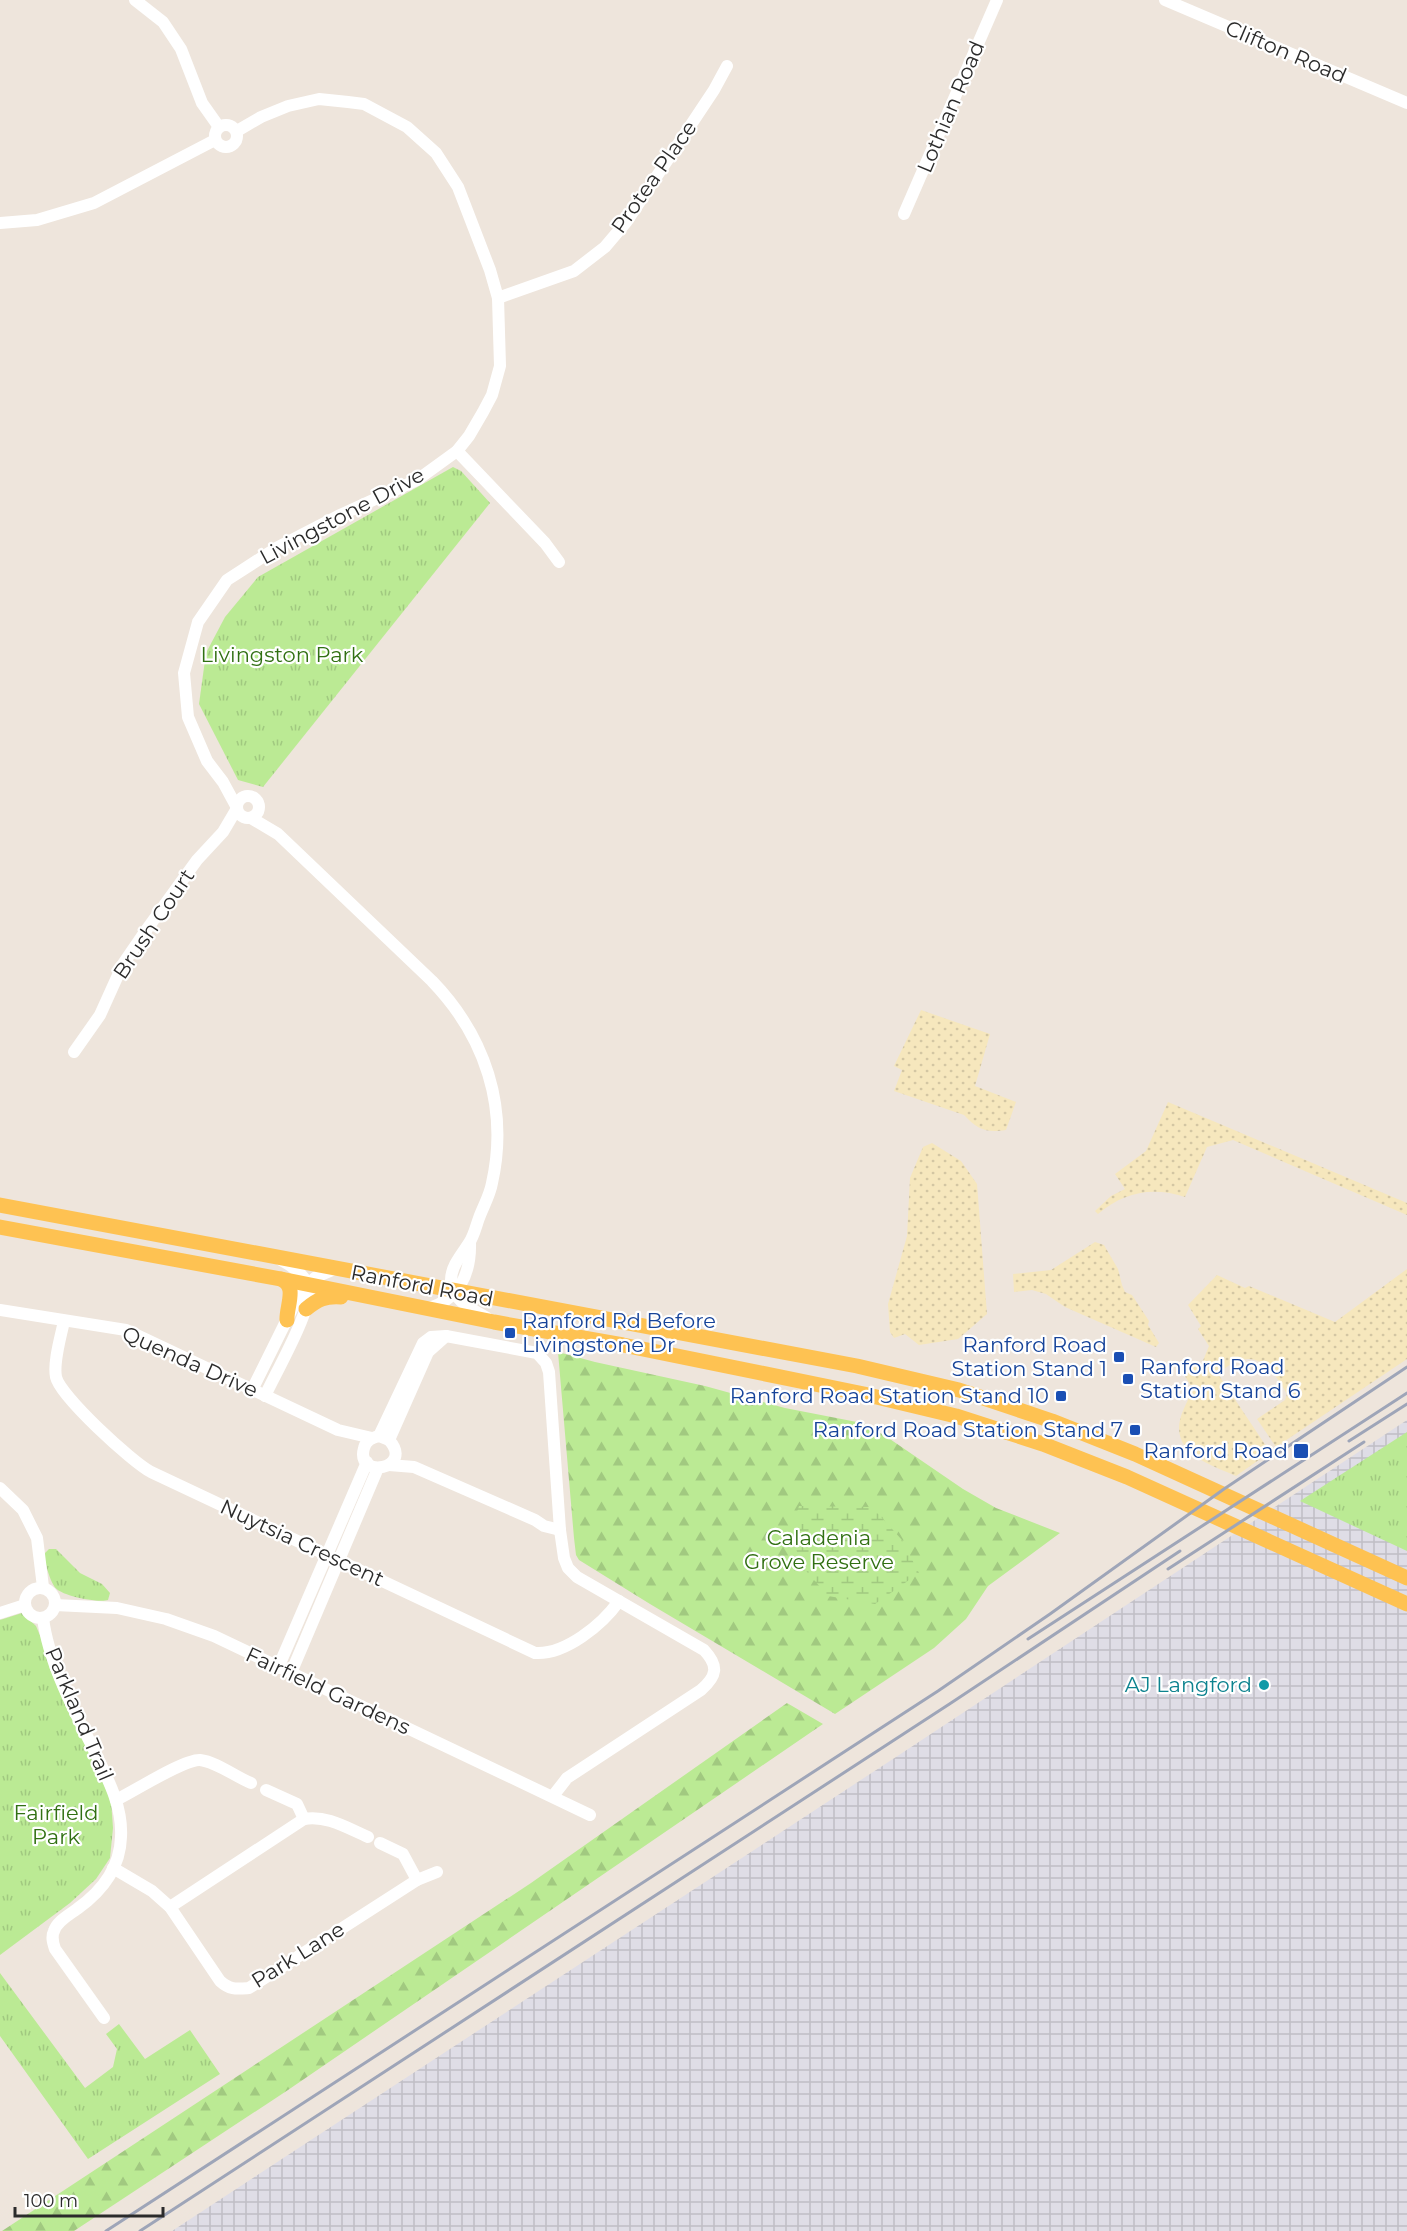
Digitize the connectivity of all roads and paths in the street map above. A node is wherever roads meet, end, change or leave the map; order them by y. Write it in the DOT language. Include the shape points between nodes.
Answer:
graph roads {
  1 [pos="135,0"];
  2 [pos="997,0"];
  3 [pos="1165,0"];
  4 [pos="727,66"];
  5 [pos="1407,103"];
  6 [pos="219,127"];
  7 [pos="237,131"];
  8 [pos="215,140"];
  9 [pos="904,213"];
  10 [pos="0,223"];
  11 [pos="498,298"];
  12 [pos="457,451"];
  13 [pos="559,562"];
  14 [pos="223,782"];
  15 [pos="249,795"];
  16 [pos="259,806"];
  17 [pos="242,813"];
  18 [pos="278,834"];
  19 [pos="74,1052"];
  20 [pos="0,1205"];
  21 [pos="0,1227"];
  22 [pos="273,1256"];
  23 [pos="337,1268"];
  24 [pos="282,1279"];
  25 [pos="308,1284"];
  26 [pos="458,1287"];
  27 [pos="379,1300"];
  28 [pos="306,1309"];
  29 [pos="424,1309"];
  30 [pos="0,1310"];
  31 [pos="286,1320"];
  32 [pos="64,1321"];
  33 [pos="494,1322"];
  34 [pos="252,1390"];
  35 [pos="265,1396"];
  36 [pos="339,1430"];
  37 [pos="384,1441"];
  38 [pos="374,1461"];
  39 [pos="414,1467"];
  40 [pos="0,1488"];
  41 [pos="559,1513"];
  42 [pos="535,1520"];
  43 [pos="560,1530"];
  44 [pos="333,1557"];
  45 [pos="1407,1578"];
  46 [pos="43,1587"];
  47 [pos="619,1601"];
  48 [pos="1407,1604"];
  49 [pos="25,1605"];
  50 [pos="55,1605"];
  51 [pos="0,1613"];
  52 [pos="43,1618"];
  53 [pos="278,1668"];
  54 [pos="291,1673"];
  55 [pos="251,1783"];
  56 [pos="266,1790"];
  57 [pos="552,1796"];
  58 [pos="116,1800"];
  59 [pos="590,1815"];
  60 [pos="304,1819"];
  61 [pos="368,1837"];
  62 [pos="380,1843"];
  63 [pos="113,1868"];
  64 [pos="437,1872"];
  65 [pos="417,1880"];
  66 [pos="170,1907"];
  67 [pos="104,2018"];
  1 -- 6 [label="street" via="163,22 181,49 202,103"];
  2 -- 9 [label="street, Lothian Road"];
  3 -- 5 [label="street, Clifton Road"];
  4 -- 11 [label="street, Protea Place" via="627,221 605,247 574,271"];
  6 -- 7 [label="street" via="229,125"];
  6 -- 8 [label="street"];
  7 -- 8 [label="street" via="238,138 230,147"];
  7 -- 11 [label="street, Livingstone Drive" via="288,106 319,99 364,104 407,127 436,153 458,187"];
  8 -- 10 [label="street" via="94,203 37,220"];
  11 -- 12 [label="street, Livingstone Drive" via="500,366 492,395"];
  12 -- 13 [label="street"];
  12 -- 14 [label="street, Livingstone Drive" via="417,480 278,547 227,580 198,622 184,673 188,717 207,761"];
  14 -- 15 [label="street, Livingstone Drive"];
  14 -- 17 [label="street, Livingstone Drive"];
  15 -- 16 [label="street"];
  15 -- 17 [label="street" via="240,798"];
  16 -- 17 [label="street" via="256,815"];
  16 -- 18 [label="street"];
  17 -- 18 [label="street"];
  17 -- 19 [label="street, Brush Court" via="197,860 147,928 123,964 100,1015"];
  18 -- 26 [label="street" via="450,1000 483,1056 497,1115 497,1145 492,1184 470,1242 452,1275"];
  20 -- 22 [label="main road, Ranford Road"];
  21 -- 24 [label="main road, Ranford Road"];
  22 -- 23 [label="main road, Ranford Road"];
  22 -- 25 [label="street" via="292,1266"];
  23 -- 25 [label="street"];
  23 -- 26 [label="main road, Ranford Road"];
  24 -- 25 [label="main road, Ranford Road"];
  24 -- 31 [label="main road" via="291,1294"];
  25 -- 27 [label="main road, Ranford Road"];
  25 -- 28 [label="street"];
  25 -- 31 [label="street"];
  26 -- 29 [label="street" via="439,1304"];
  26 -- 33 [label="street" via="463,1304"];
  26 -- 45 [label="main road, Ranford Road" via="959,1390 1135,1454"];
  27 -- 28 [label="main road" via="328,1296"];
  27 -- 29 [label="main road, Ranford Road"];
  28 -- 35 [label="street"];
  29 -- 33 [label="main road, Ranford Road"];
  30 -- 32 [label="street, Quenda Drive"];
  31 -- 34 [label="street"];
  32 -- 34 [label="street, Quenda Drive" via="126,1330"];
  32 -- 44 [label="street, Nuytsia Crescent" via="56,1371 61,1388 127,1456 152,1472"];
  33 -- 48 [label="main road, Ranford Road" via="864,1394 946,1414 1043,1444 1127,1477"];
  34 -- 35 [label="street, Quenda Drive"];
  35 -- 36 [label="street, Quenda Drive"];
  36 -- 37 [label="street, Quenda Drive"];
  36 -- 38 [label="street, Quenda Drive"];
  37 -- 38 [label="street" via="366,1443"];
  37 -- 38 [label="street" via="395,1456"];
  37 -- 39 [label="street, Quenda Drive"];
  37 -- 41 [label="street" via="428,1352 446,1336 537,1353 549,1372"];
  38 -- 39 [label="street, Quenda Drive"];
  38 -- 44 [label="street"];
  39 -- 42 [label="street, Quenda Drive"];
  40 -- 46 [label="street" via="23,1510 37,1538"];
  41 -- 42 [label="street"];
  41 -- 43 [label="street"];
  42 -- 43 [label="street, Quenda Drive"];
  43 -- 47 [label="street" via="567,1568"];
  44 -- 47 [label="street, Nuytsia Crescent" via="535,1653 560,1649 601,1623"];
  44 -- 53 [label="street"];
  44 -- 54 [label="street"];
  46 -- 49 [label="street" via="32,1589"];
  46 -- 50 [label="street" via="52,1593"];
  47 -- 57 [label="street" via="704,1650 714,1669 712,1680 567,1778"];
  49 -- 51 [label="street"];
  49 -- 52 [label="street" via="32,1616"];
  50 -- 52 [label="street"];
  50 -- 53 [label="street, Fairfield Gardens" via="117,1608 166,1619 214,1636"];
  52 -- 58 [label="street, Parkland Trail" via="50,1650"];
  53 -- 54 [label="street, Fairfield Gardens"];
  54 -- 57 [label="street, Fairfield Gardens"];
  55 -- 58 [label="street" via="197,1760"];
  56 -- 60 [label="street" via="297,1804"];
  57 -- 59 [label="street, Fairfield Gardens"];
  58 -- 63 [label="street, Parkland Trail" via="121,1838"];
  60 -- 61 [label="street" via="327,1819"];
  60 -- 66 [label="street"];
  62 -- 65 [label="street" via="403,1854"];
  63 -- 66 [label="street, Park Lane" via="152,1891"];
  63 -- 67 [label="street, Parkland Trail" via="92,1897 60,1921 52,1938 55,1949"];
  64 -- 65 [label="street, Park Lane"];
  65 -- 66 [label="street, Park Lane" via="249,1988 228,1988 220,1981"];
}
